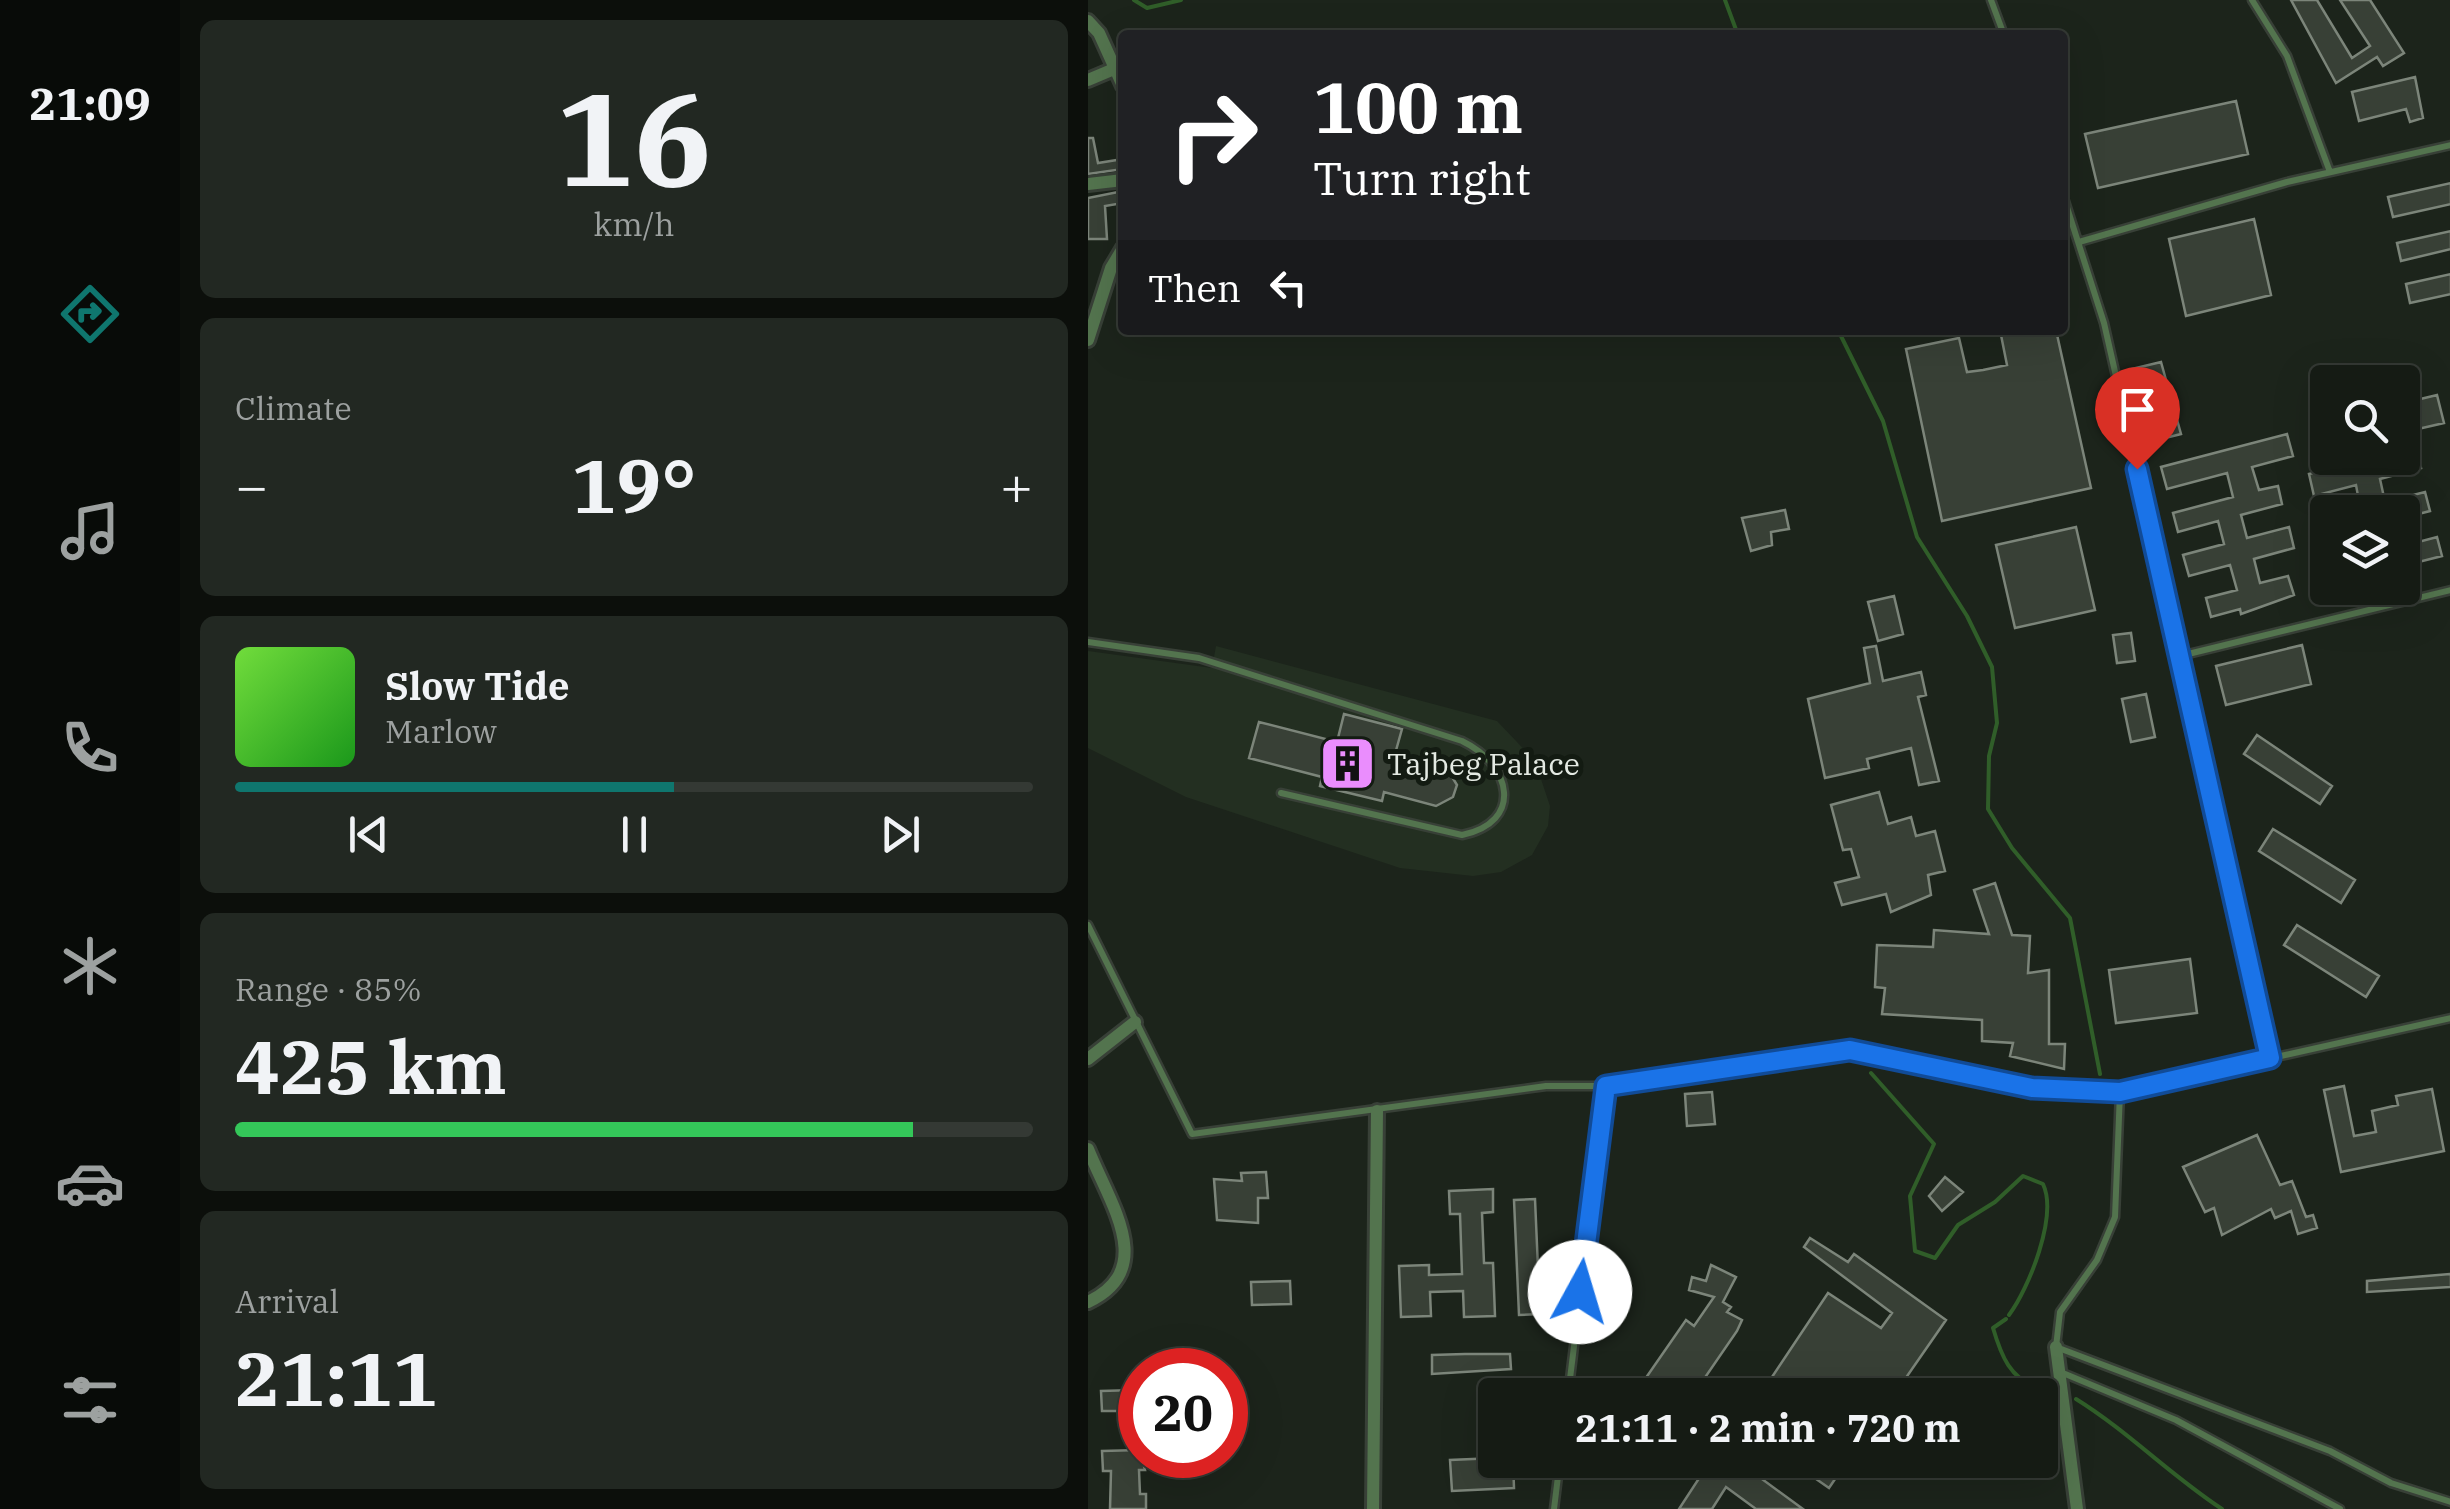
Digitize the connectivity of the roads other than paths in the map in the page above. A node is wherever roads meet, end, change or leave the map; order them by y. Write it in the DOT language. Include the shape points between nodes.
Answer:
graph roads {
  1 [pos="1991,0"];
  2 [pos="2252,0"];
  3 [pos="1088,21"];
  4 [pos="2002,30"];
  5 [pos="1114,69"];
  6 [pos="1118,77"];
  7 [pos="1088,80"];
  8 [pos="2450,145"];
  9 [pos="2330,172"];
  10 [pos="1118,181"];
  11 [pos="1088,184"];
  12 [pos="2068,210"];
  13 [pos="2079,242"];
  14 [pos="1118,256"];
  15 [pos="1088,340"];
  16 [pos="2450,590"];
  17 [pos="1088,642"];
  18 [pos="2180,656"];
  19 [pos="1281,793"];
  20 [pos="1088,925"];
  21 [pos="2450,1018"];
  22 [pos="1135,1022"];
  23 [pos="2270,1058"];
  24 [pos="1088,1059"];
  25 [pos="1606,1086"];
  26 [pos="2120,1092"];
  27 [pos="1378,1112"];
  28 [pos="1088,1149"];
  29 [pos="1088,1302"];
  30 [pos="2056,1347"];
  31 [pos="2057,1371"];
  32 [pos="1570,1378"];
  33 [pos="1558,1478"];
  34 [pos="2450,1502"];
  35 [pos="1373,1509"];
  36 [pos="1554,1509"];
  37 [pos="2077,1509"];
  38 [pos="2340,1509"];
  1 -- 4 [label="lane"];
  2 -- 9 [label="lane" via="2287,56"];
  3 -- 5 [label="street"];
  5 -- 6 [label="street"];
  5 -- 7 [label="street"];
  8 -- 9 [label="lane"];
  9 -- 13 [label="lane"];
  10 -- 11 [label="street"];
  12 -- 13 [label="lane"];
  13 -- 18 [label="lane"];
  14 -- 15 [label="street"];
  16 -- 18 [label="lane"];
  17 -- 19 [label="lane" via="1199,658 1462,741 1491,758 1504,786 1490,823 1462,836"];
  18 -- 23 [label="lane"];
  20 -- 22 [label="lane"];
  21 -- 23 [label="lane"];
  22 -- 24 [label="street"];
  22 -- 27 [label="lane" via="1192,1134"];
  23 -- 26 [label="lane"];
  25 -- 26 [label="lane" via="1850,1050 2032,1088"];
  25 -- 27 [label="lane" via="1546,1086"];
  25 -- 32 [label="lane"];
  26 -- 30 [label="lane" via="2115,1217 2097,1260 2060,1312"];
  27 -- 35 [label="street"];
  28 -- 29 [label="street" via="1124,1239 1127,1264 1114,1290"];
  30 -- 31 [label="street"];
  30 -- 34 [label="lane"];
  31 -- 37 [label="street"];
  31 -- 38 [label="lane" via="2176,1420"];
  33 -- 36 [label="lane"];
}
